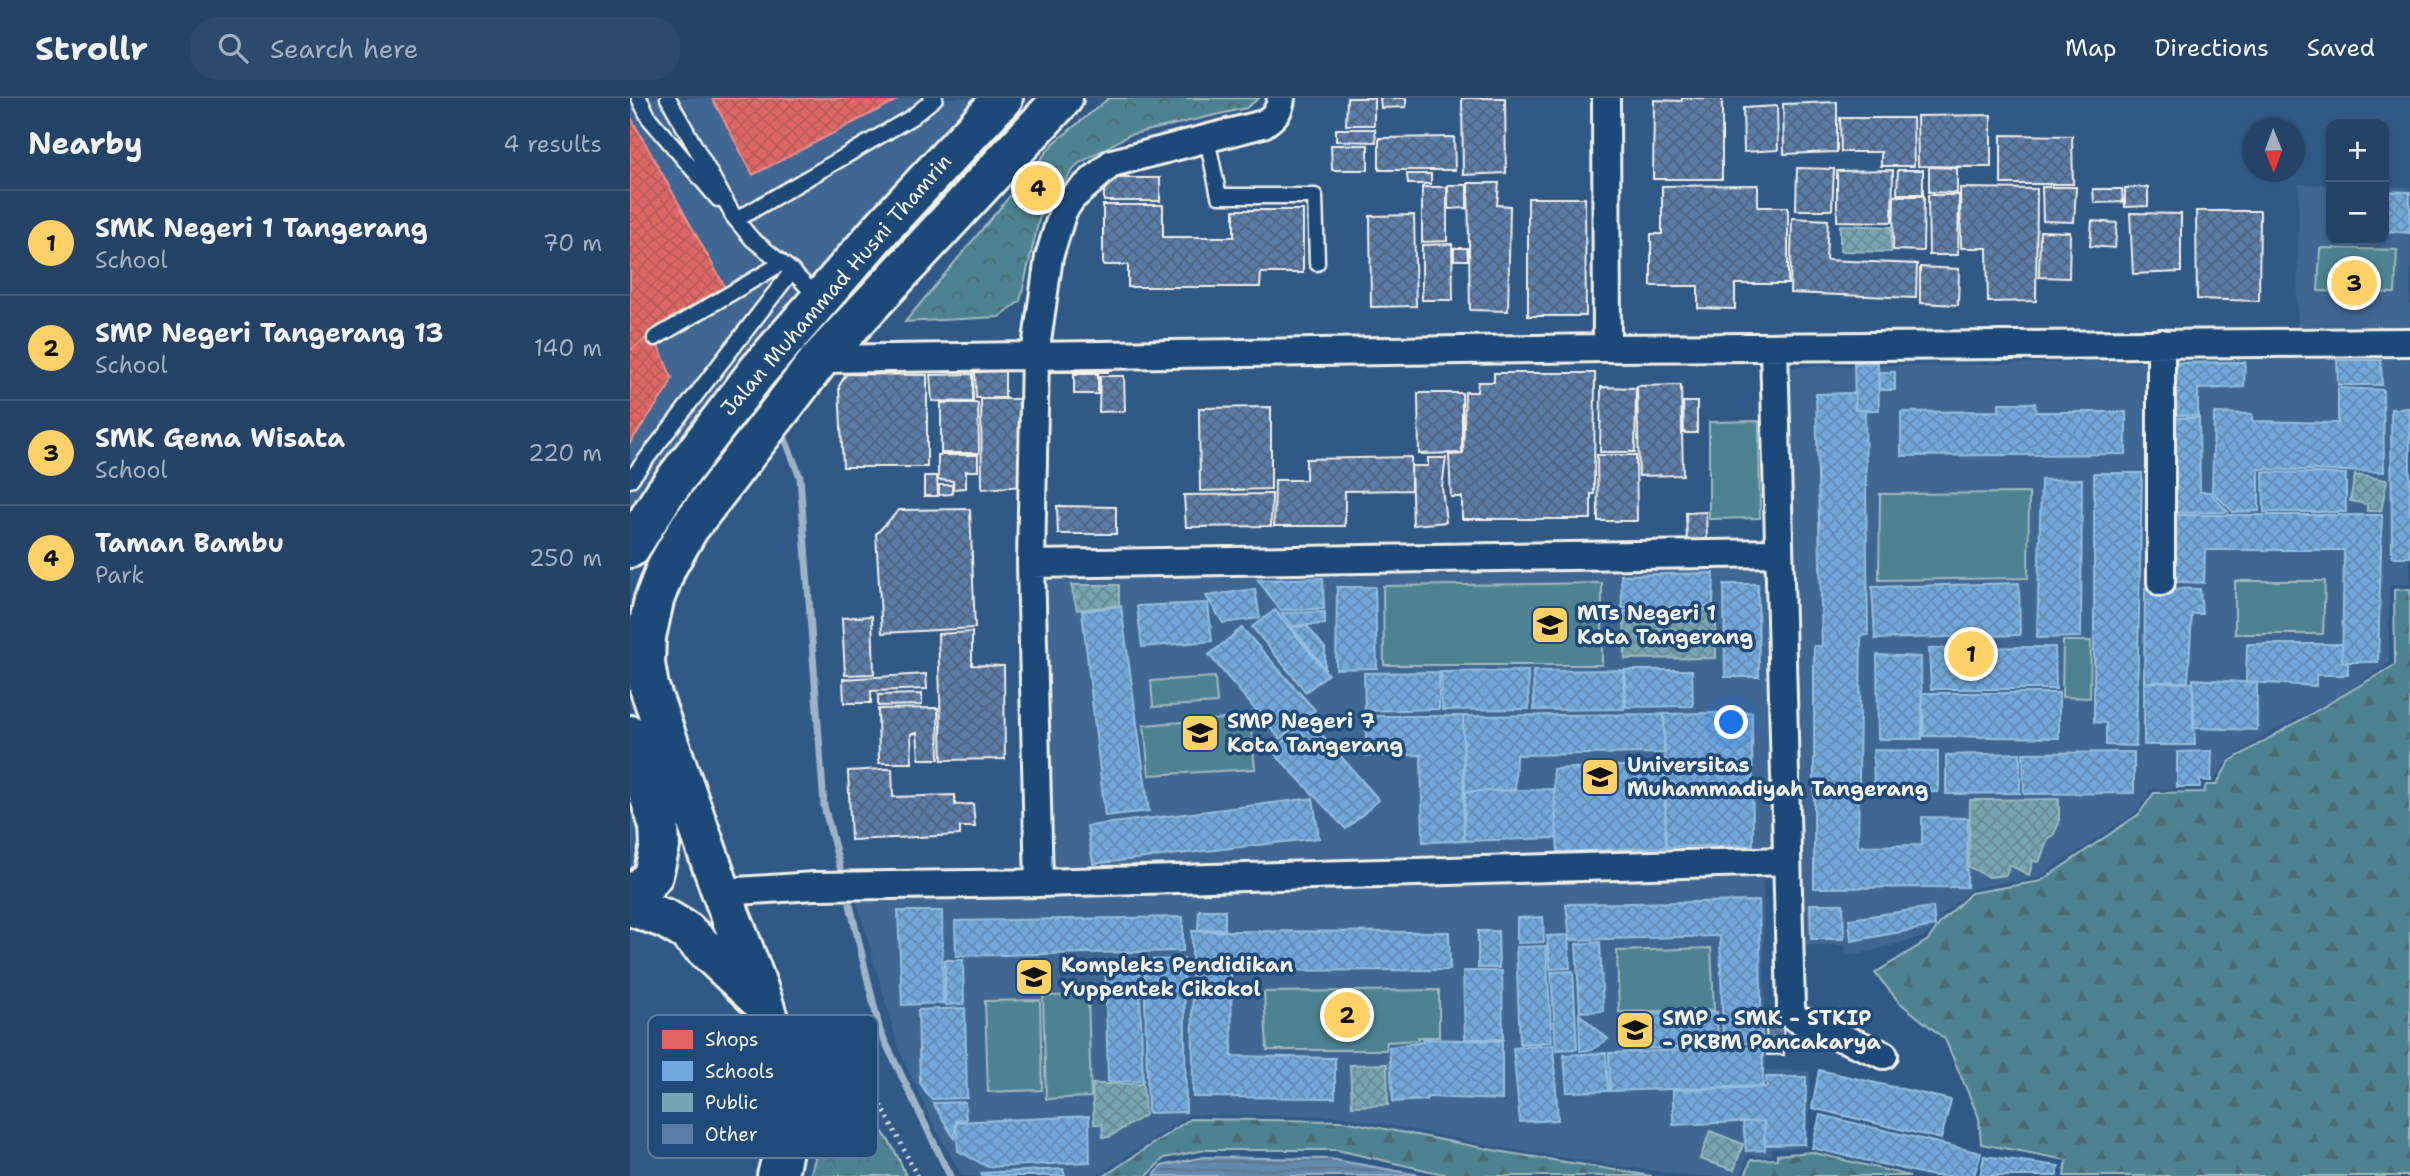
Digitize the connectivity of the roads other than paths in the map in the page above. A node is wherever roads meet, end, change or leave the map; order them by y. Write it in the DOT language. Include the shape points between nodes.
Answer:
graph roads {
  1 [pos="639,98"];
  2 [pos="668,98"];
  3 [pos="935,98"];
  4 [pos="1003,98"];
  5 [pos="1281,98"];
  6 [pos="1606,98"];
  7 [pos="1050,103"];
  8 [pos="1207,139"];
  9 [pos="736,220"];
  10 [pos="1317,263"];
  11 [pos="787,267"];
  12 [pos="819,299"];
  13 [pos="655,338"];
  14 [pos="2410,342"];
  15 [pos="2161,343"];
  16 [pos="1774,347"];
  17 [pos="1607,348"];
  18 [pos="1035,355"];
  19 [pos="820,359"];
  20 [pos="630,480"];
  21 [pos="630,548"];
  22 [pos="1779,553"];
  23 [pos="1031,564"];
  24 [pos="2161,582"];
  25 [pos="630,735"];
  26 [pos="1786,861"];
  27 [pos="1039,883"];
  28 [pos="722,892"];
  29 [pos="630,893"];
  30 [pos="630,906"];
  31 [pos="763,1004"];
  32 [pos="766,1015"];
  33 [pos="1884,1055"];
  34 [pos="780,1158"];
  35 [pos="777,1176"];
  1 -- 9 [label="lane" via="649,118"];
  2 -- 9 [label="lane"];
  3 -- 9 [label="lane" via="912,117"];
  4 -- 12 [label="main road, Jalan Muhammad Husni Thamrin"];
  5 -- 8 [label="street" via="1275,116 1263,124"];
  6 -- 17 [label="street"];
  7 -- 19 [label="main road, Jalan Muhammad Husni Thamrin"];
  8 -- 10 [label="lane" via="1219,196 1315,196"];
  8 -- 18 [label="street" via="1112,163 1072,198 1063,211 1049,257"];
  9 -- 11 [label="lane"];
  11 -- 12 [label="lane"];
  11 -- 13 [label="lane"];
  11 -- 20 [label="lane"];
  12 -- 21 [label="main road, Jalan Muhammad Husni Thamrin" via="736,397"];
  14 -- 15 [label="street"];
  15 -- 16 [label="street"];
  15 -- 24 [label="street"];
  16 -- 17 [label="street"];
  16 -- 22 [label="street"];
  17 -- 18 [label="street"];
  18 -- 19 [label="street"];
  18 -- 23 [label="street"];
  19 -- 28 [label="main road, Jalan Muhammad Husni Thamrin" via="689,528 667,566 646,637 649,687"];
  22 -- 23 [label="street"];
  22 -- 26 [label="street"];
  23 -- 27 [label="street"];
  25 -- 29 [label="main road" via="659,826 660,846 653,875"];
  26 -- 27 [label="street"];
  26 -- 33 [label="street" via="1794,1017"];
  27 -- 28 [label="street"];
  28 -- 31 [label="main road, Jalan Muhammad Husni Thamrin"];
  30 -- 31 [label="main road" via="687,931"];
  31 -- 32 [label="main road, Jalan Muhammad Husni Thamrin"];
  34 -- 35 [label="main road, Jalan Muhammad Husni Thamrin"];
}
